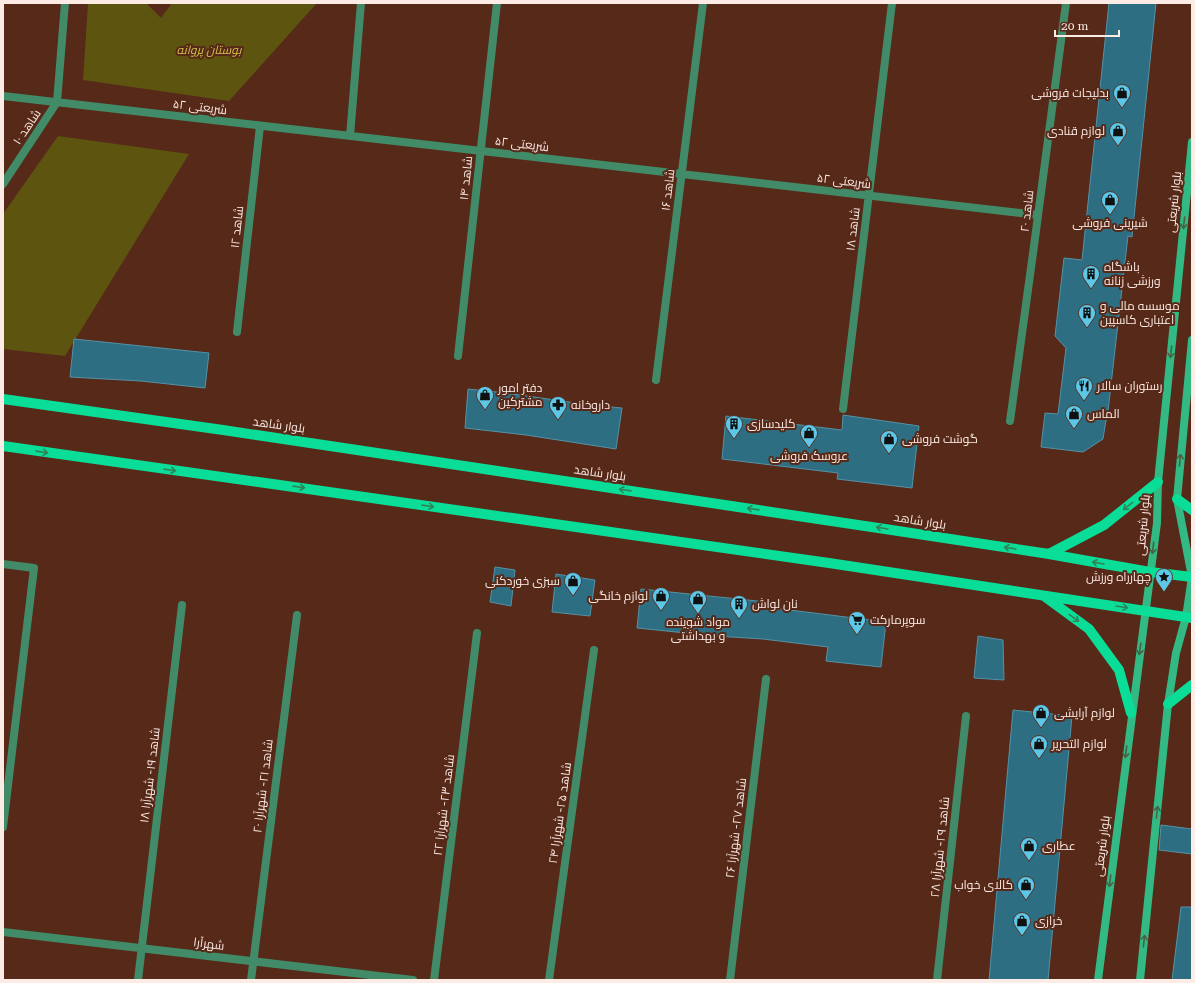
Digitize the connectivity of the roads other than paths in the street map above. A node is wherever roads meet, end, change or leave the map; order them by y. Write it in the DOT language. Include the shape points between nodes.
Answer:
graph roads {
  1 [pos="65,3"];
  2 [pos="361,3"];
  3 [pos="497,3"];
  4 [pos="703,3"];
  5 [pos="892,3"];
  6 [pos="1066,3"];
  7 [pos="3,96"];
  8 [pos="57,102"];
  9 [pos="260,126"];
  10 [pos="350,136"];
  11 [pos="1192,142"];
  12 [pos="481,151"];
  13 [pos="682,174"];
  14 [pos="3,184"];
  15 [pos="869,196"];
  16 [pos="1038,215"];
  17 [pos="237,332"];
  18 [pos="1192,340"];
  19 [pos="458,356"];
  20 [pos="656,380"];
  21 [pos="3,399"];
  22 [pos="843,409"];
  23 [pos="1010,421"];
  24 [pos="3,446"];
  25 [pos="1158,482"];
  26 [pos="1177,499"];
  27 [pos="1192,510"];
  28 [pos="1049,554"];
  29 [pos="3,564"];
  30 [pos="1150,572"];
  31 [pos="1192,577"];
  32 [pos="1042,595"];
  33 [pos="182,605"];
  34 [pos="1145,611"];
  35 [pos="297,615"];
  36 [pos="1189,618"];
  37 [pos="477,634"];
  38 [pos="594,650"];
  39 [pos="766,679"];
  40 [pos="1192,686"];
  41 [pos="1168,704"];
  42 [pos="1131,713"];
  43 [pos="966,716"];
  44 [pos="3,827"];
  45 [pos="3,932"];
  46 [pos="142,948"];
  47 [pos="253,961"];
  48 [pos="138,980"];
  49 [pos="251,980"];
  50 [pos="413,980"];
  51 [pos="434,980"];
  52 [pos="549,980"];
  53 [pos="730,980"];
  54 [pos="937,980"];
  55 [pos="1098,980"];
  56 [pos="1140,980"];
  1 -- 8 [label="street"];
  2 -- 10 [label="street"];
  3 -- 12 [label="street, شاهد ۱۴"];
  4 -- 13 [label="street, شاهد ۱۶"];
  5 -- 15 [label="street, شاهد ۱۸"];
  6 -- 16 [label="street, شاهد ۲۰"];
  7 -- 8 [label="street, شریعتی ۵۲"];
  8 -- 9 [label="street, شریعتی ۵۲"];
  8 -- 14 [label="street, شاهد ۱۰"];
  9 -- 10 [label="street, شریعتی ۵۲"];
  9 -- 17 [label="street, شاهد ۱۲"];
  10 -- 12 [label="street, شریعتی ۵۲"];
  11 -- 25 [label="main road, بلوار شریعتی, one-way"];
  12 -- 13 [label="street, شریعتی ۵۲"];
  12 -- 19 [label="street, شاهد ۱۴"];
  13 -- 15 [label="street, شریعتی ۵۲"];
  13 -- 20 [label="street, شاهد ۱۶"];
  15 -- 16 [label="street, شریعتی ۵۲"];
  15 -- 22 [label="street, شاهد ۱۸"];
  16 -- 23 [label="street, شاهد ۲۰"];
  26 -- 18 [label="main road, one-way"];
  28 -- 21 [label="main road, بلوار شاهد, one-way"];
  24 -- 32 [label="main road, one-way"];
  25 -- 28 [label="main road, one-way" via="1104,525"];
  25 -- 30 [label="main road, بلوار شریعتی, one-way"];
  26 -- 27 [label="main road"];
  26 -- 31 [label="main road"];
  30 -- 28 [label="main road, بلوار شاهد, one-way"];
  29 -- 44 [label="street" via="34,568"];
  30 -- 31 [label="main road, بلوار شاهد"];
  30 -- 34 [label="main road, بلوار شریعتی"];
  31 -- 36 [label="main road"];
  32 -- 34 [label="main road, one-way"];
  32 -- 42 [label="main road, one-way" via="1089,629 1119,670"];
  33 -- 46 [label="street, شاهد ۱۹- شهرآرا ۱۸"];
  34 -- 36 [label="main road"];
  34 -- 42 [label="main road, بلوار شریعتی, one-way"];
  35 -- 47 [label="street, شاهد ۲۱- شهرآرا ۲۰"];
  36 -- 41 [label="main road" via="1176,653"];
  37 -- 51 [label="street, شاهد ۲۳- شهرآرا ۲۲"];
  38 -- 52 [label="street, شاهد ۲۵- شهرآرا ۲۴"];
  39 -- 53 [label="street, شاهد ۲۷- شهرآرا ۲۶"];
  40 -- 41 [label="main road"];
  56 -- 41 [label="main road, one-way"];
  42 -- 55 [label="main road, بلوار شریعتی, one-way"];
  43 -- 54 [label="street, شاهد ۲۹- شهرآرا ۲۸"];
  45 -- 46 [label="street, شهرآرا"];
  46 -- 47 [label="street, شهرآرا"];
  46 -- 48 [label="street, شاهد ۱۹- شهرآرا ۱۸"];
  47 -- 49 [label="street, شاهد ۲۱- شهرآرا ۲۰"];
  47 -- 50 [label="street, شهرآرا"];
}
